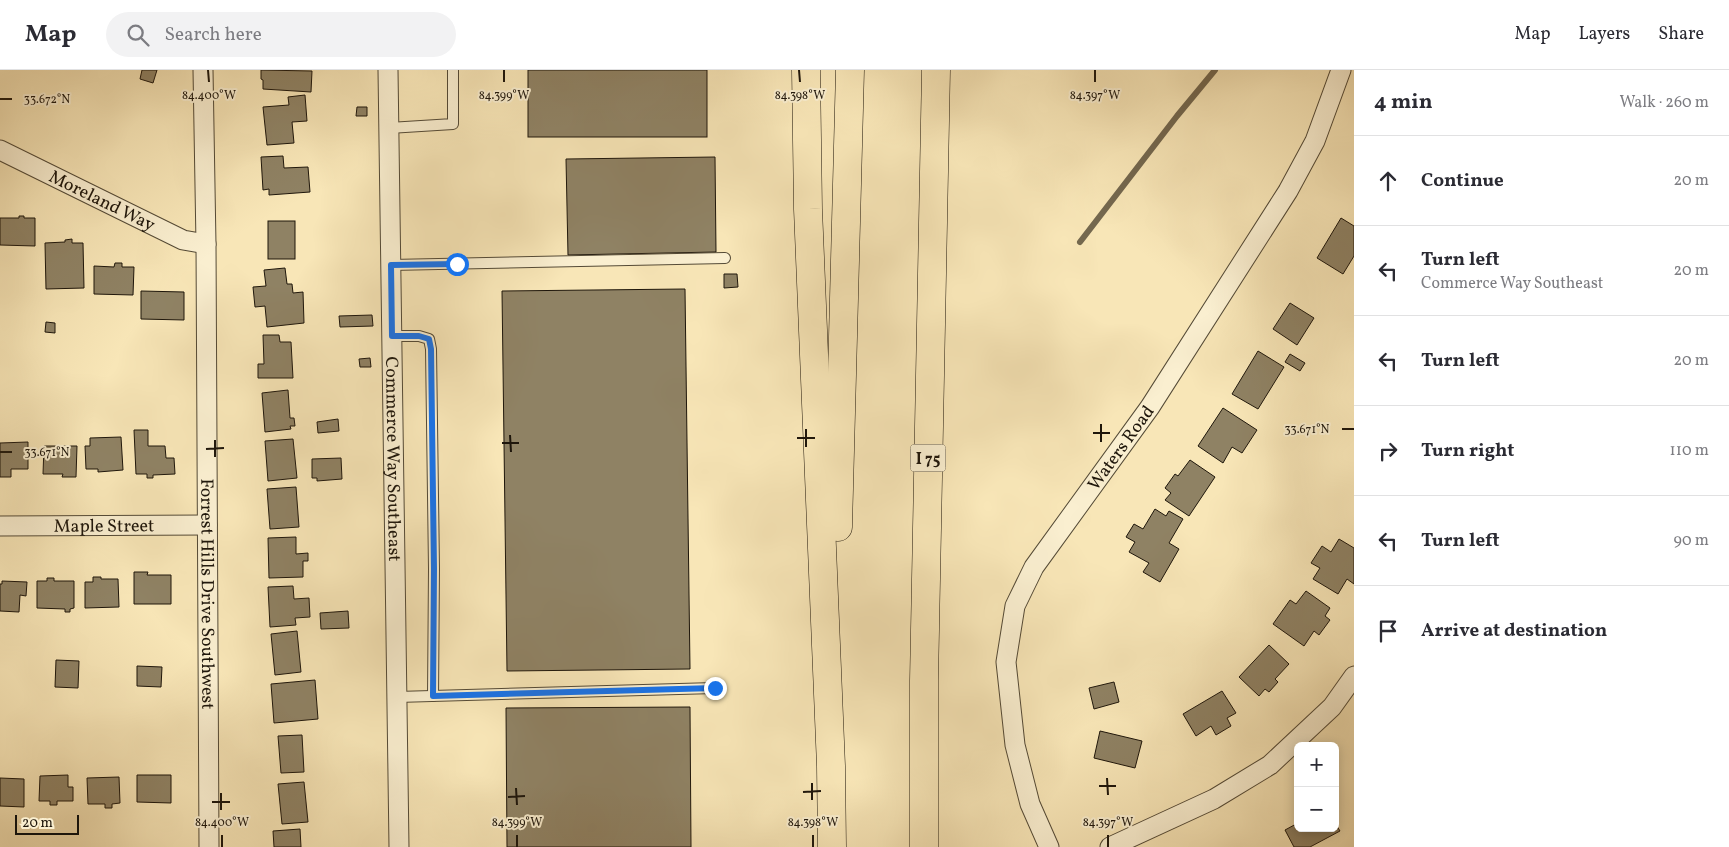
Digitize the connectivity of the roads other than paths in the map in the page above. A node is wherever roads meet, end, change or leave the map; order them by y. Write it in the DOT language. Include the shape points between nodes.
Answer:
graph roads {
  1 [pos="203,70"];
  2 [pos="388,70"];
  3 [pos="453,70"];
  4 [pos="806,70"];
  5 [pos="850,70"];
  6 [pos="936,70"];
  7 [pos="1341,70"];
  8 [pos="389,128"];
  9 [pos="0,150"];
  10 [pos="206,244"];
  11 [pos="725,258"];
  12 [pos="391,265"];
  13 [pos="392,336"];
  14 [pos="207,525"];
  15 [pos="0,526"];
  16 [pos="1354,676"];
  17 [pos="715,688"];
  18 [pos="433,696"];
  19 [pos="397,697"];
  20 [pos="831,766"];
  21 [pos="209,847"];
  22 [pos="399,847"];
  23 [pos="832,847"];
  24 [pos="924,847"];
  25 [pos="1049,847"];
  26 [pos="1110,847"];
  1 -- 10 [label="street, Forrest Hills Drive Southwest"];
  2 -- 8 [label="street, Commerce Way Southeast"];
  3 -- 8 [label="lane" via="453,124"];
  4 -- 20 [label="highway" via="808,209"];
  5 -- 20 [label="highway"];
  6 -- 24 [label="highway, I 75" via="924,672"];
  7 -- 25 [label="street, Waters Road" via="1315,141 1288,191 1150,407 1034,567 1015,606 1006,662 1015,745 1030,804"];
  8 -- 12 [label="street, Commerce Way Southeast"];
  9 -- 10 [label="street, Moreland Way" via="183,240"];
  10 -- 14 [label="street, Forrest Hills Drive Southwest"];
  11 -- 12 [label="lane"];
  12 -- 13 [label="street, Commerce Way Southeast"];
  13 -- 18 [label="lane" via="429,339 431,349"];
  13 -- 19 [label="street, Commerce Way Southeast"];
  14 -- 15 [label="street, Maple Street"];
  14 -- 21 [label="street, Forrest Hills Drive Southwest"];
  16 -- 26 [label="street" via="1332,707 1270,765 1214,799"];
  17 -- 18 [label="lane"];
  18 -- 19 [label="lane"];
  19 -- 22 [label="street, Commerce Way Southeast"];
  20 -- 23 [label="highway"];
}
